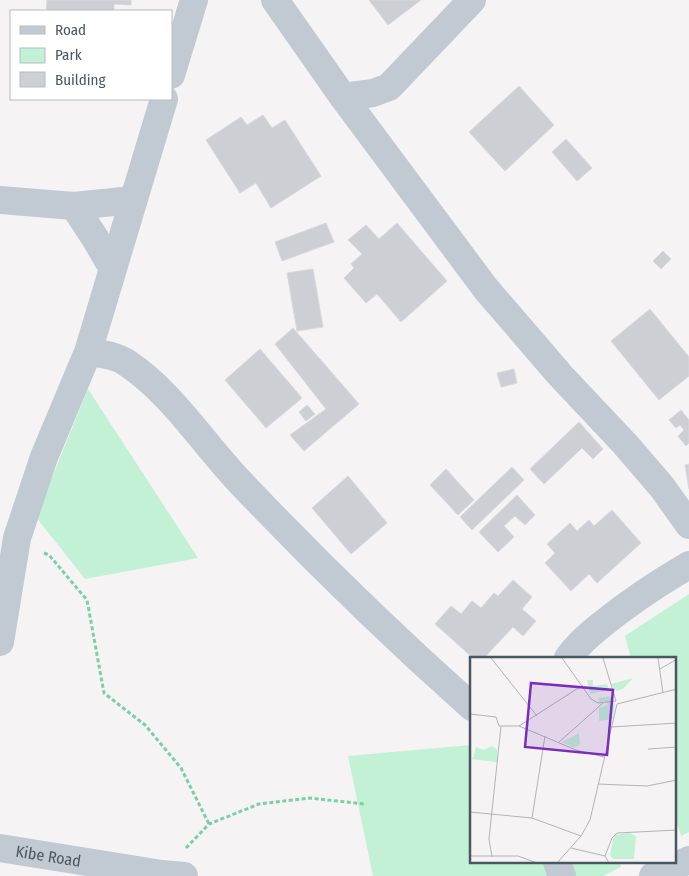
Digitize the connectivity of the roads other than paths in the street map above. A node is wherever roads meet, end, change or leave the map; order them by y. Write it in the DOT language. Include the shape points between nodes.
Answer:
graph roads {
  1 [pos="194,0"];
  2 [pos="275,0"];
  3 [pos="472,0"];
  4 [pos="172,72"];
  5 [pos="343,97"];
  6 [pos="164,100"];
  7 [pos="0,200"];
  8 [pos="133,200"];
  9 [pos="74,206"];
  10 [pos="112,269"];
  11 [pos="88,352"];
  12 [pos="689,525"];
  13 [pos="689,565"];
  14 [pos="0,642"];
  15 [pos="569,657"];
  16 [pos="470,705"];
  17 [pos="0,848"];
  18 [pos="689,860"];
  19 [pos="558,864"];
  20 [pos="173,875"];
  21 [pos="562,876"];
  22 [pos="654,876"];
  1 -- 4 [label="street"];
  2 -- 5 [label="street"];
  3 -- 5 [label="street" via="389,87 373,94"];
  5 -- 12 [label="street" via="486,289 662,487"];
  6 -- 8 [label="street"];
  7 -- 9 [label="street"];
  8 -- 9 [label="street"];
  8 -- 10 [label="street"];
  9 -- 10 [label="street"];
  10 -- 11 [label="street"];
  11 -- 14 [label="street" via="44,457 18,538"];
  11 -- 16 [label="street" via="108,354 126,363 154,385 232,474 306,551"];
  13 -- 15 [label="street" via="621,608"];
  17 -- 20 [label="street, Kibe Road"];
  18 -- 22 [label="street"];
  19 -- 21 [label="street"];
}
